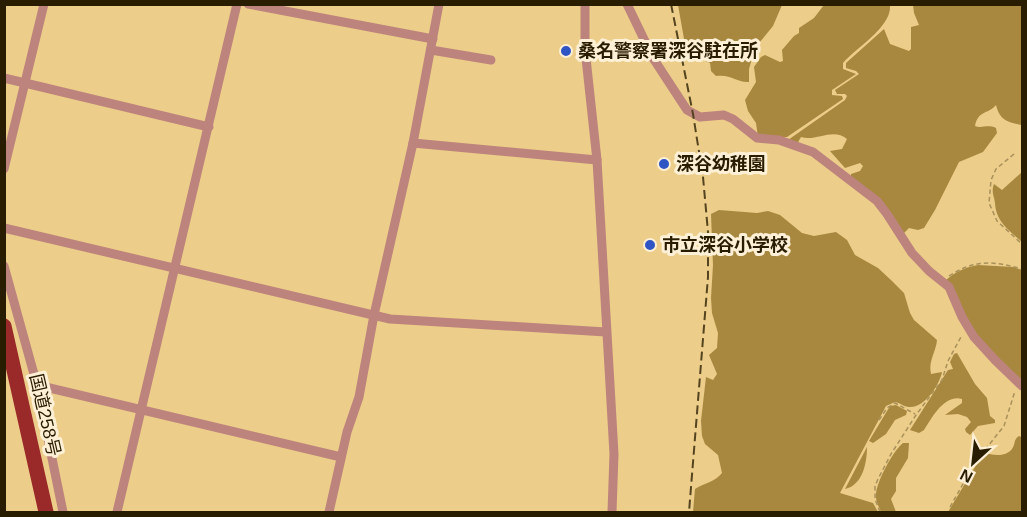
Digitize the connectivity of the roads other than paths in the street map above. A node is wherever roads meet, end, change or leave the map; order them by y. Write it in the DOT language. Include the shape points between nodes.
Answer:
graph roads {
  1 [pos="44,4"];
  2 [pos="237,4"];
  3 [pos="248,4"];
  4 [pos="439,4"];
  5 [pos="585,4"];
  6 [pos="627,4"];
  7 [pos="433,39"];
  8 [pos="431,50"];
  9 [pos="491,60"];
  10 [pos="4,78"];
  11 [pos="26,83"];
  12 [pos="209,127"];
  13 [pos="413,143"];
  14 [pos="597,160"];
  15 [pos="4,169"];
  16 [pos="4,228"];
  17 [pos="4,267"];
  18 [pos="175,270"];
  19 [pos="374,315"];
  20 [pos="4,326"];
  21 [pos="606,332"];
  22 [pos="4,373"];
  23 [pos="1020,383"];
  24 [pos="37,386"];
  25 [pos="141,410"];
  26 [pos="341,457"];
  27 [pos="36,513"];
  28 [pos="46,513"];
  29 [pos="63,513"];
  30 [pos="117,513"];
  31 [pos="329,513"];
  32 [pos="612,513"];
  1 -- 11 [label="street"];
  2 -- 12 [label="street"];
  3 -- 7 [label="street"];
  4 -- 7 [label="street"];
  5 -- 14 [label="street" via="585,50"];
  6 -- 23 [label="street" via="653,58 687,110 700,117 724,115 757,138 779,140 819,155 877,201 912,253 949,287 974,337"];
  7 -- 8 [label="street"];
  8 -- 9 [label="street"];
  8 -- 13 [label="street"];
  10 -- 11 [label="street"];
  11 -- 12 [label="street"];
  11 -- 15 [label="street"];
  12 -- 18 [label="street"];
  13 -- 14 [label="street"];
  13 -- 19 [label="street"];
  14 -- 21 [label="street"];
  16 -- 18 [label="street"];
  17 -- 24 [label="street"];
  18 -- 19 [label="street"];
  18 -- 25 [label="street"];
  19 -- 21 [label="street"];
  19 -- 26 [label="street" via="359,397"];
  20 -- 28 [label="highway, 国道258号"];
  21 -- 32 [label="street" via="614,454"];
  22 -- 27 [label="highway, 国道258号"];
  24 -- 25 [label="street"];
  24 -- 29 [label="street"];
  25 -- 26 [label="street"];
  25 -- 30 [label="street"];
  26 -- 31 [label="street"];
}
